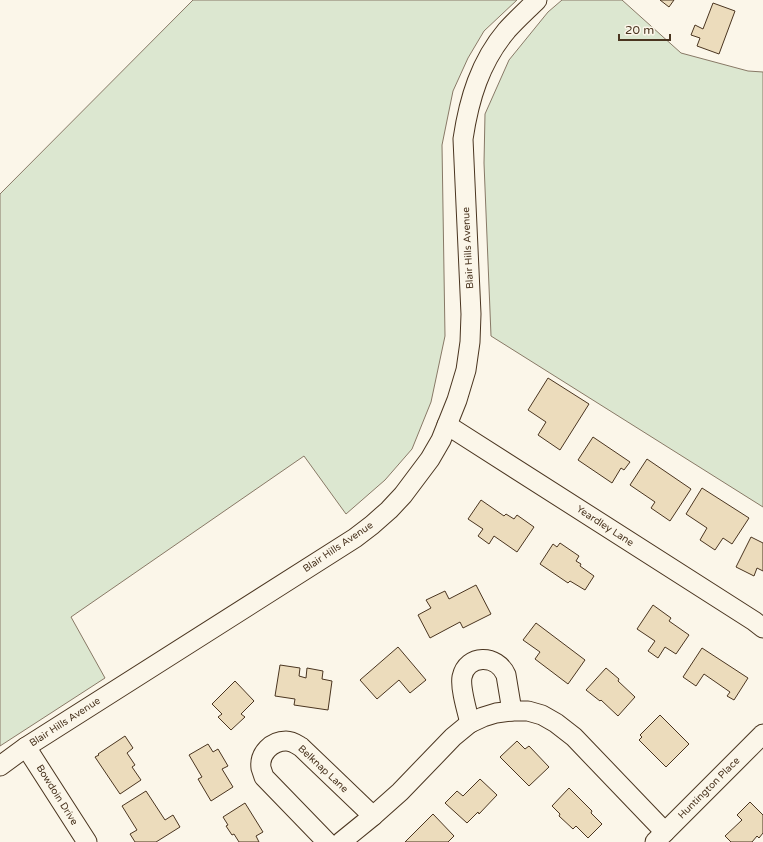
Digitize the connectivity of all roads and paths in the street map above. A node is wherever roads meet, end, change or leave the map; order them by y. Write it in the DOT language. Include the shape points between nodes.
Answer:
graph roads {
  1 [pos="537,0"];
  2 [pos="447,425"];
  3 [pos="763,628"];
  4 [pos="512,711"];
  5 [pos="470,723"];
  6 [pos="763,734"];
  7 [pos="26,747"];
  8 [pos="0,766"];
  9 [pos="373,816"];
  10 [pos="660,837"];
  11 [pos="87,842"];
  12 [pos="327,842"];
  13 [pos="341,842"];
  1 -- 2 [label="street, Blair Hills Avenue" via="508,30 485,62 466,120 463,139 470,342 466,370"];
  2 -- 3 [label="street, Yeardley Lane"];
  2 -- 7 [label="street, Blair Hills Avenue" via="430,459 417,477 389,510 372,525"];
  4 -- 5 [label="street" via="489,715"];
  4 -- 5 [label="street" via="504,670 489,659 480,659 471,663 462,678"];
  4 -- 10 [label="street" via="528,711 542,715 574,737"];
  5 -- 9 [label="street"];
  6 -- 10 [label="street, Huntington Place"];
  7 -- 8 [label="street, Blair Hills Avenue"];
  7 -- 11 [label="street, Bowdoin Drive"];
  9 -- 12 [label="street, Belknap Lane" via="301,747 288,741 270,746 262,758 261,768 264,777"];
  9 -- 13 [label="street"];
}
